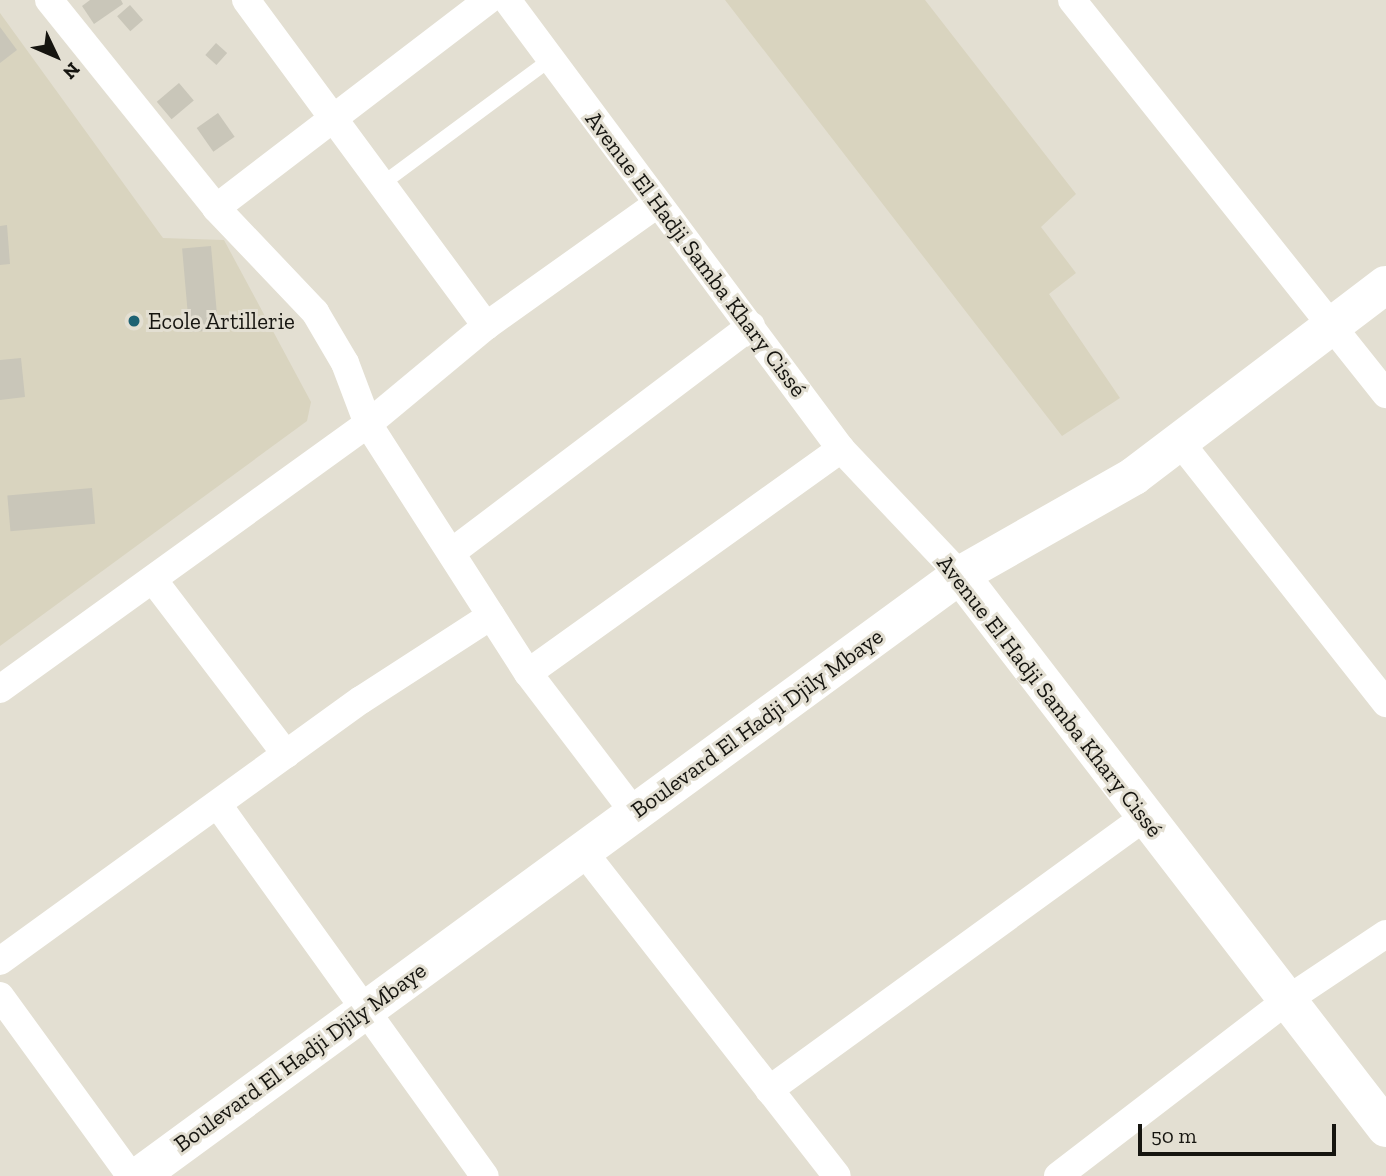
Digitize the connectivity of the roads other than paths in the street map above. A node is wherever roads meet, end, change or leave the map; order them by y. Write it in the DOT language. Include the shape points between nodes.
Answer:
graph roads {
  1 [pos="49,0"];
  2 [pos="246,0"];
  3 [pos="488,0"];
  4 [pos="507,0"];
  5 [pos="1072,0"];
  6 [pos="551,58"];
  7 [pos="333,119"];
  8 [pos="382,184"];
  9 [pos="657,204"];
  10 [pos="216,208"];
  11 [pos="1386,285"];
  12 [pos="486,326"];
  13 [pos="751,326"];
  14 [pos="1330,328"];
  15 [pos="1386,394"];
  16 [pos="368,424"];
  17 [pos="1179,440"];
  18 [pos="841,449"];
  19 [pos="452,552"];
  20 [pos="960,575"];
  21 [pos="153,581"];
  22 [pos="491,616"];
  23 [pos="528,673"];
  24 [pos="0,689"];
  25 [pos="1386,704"];
  26 [pos="286,754"];
  27 [pos="218,805"];
  28 [pos="634,812"];
  29 [pos="1144,818"];
  30 [pos="583,851"];
  31 [pos="1386,934"];
  32 [pos="0,961"];
  33 [pos="0,996"];
  34 [pos="1287,1000"];
  35 [pos="363,1009"];
  36 [pos="769,1090"];
  37 [pos="1386,1128"];
  38 [pos="1077,1171"];
  39 [pos="131,1176"];
  40 [pos="139,1176"];
  41 [pos="485,1176"];
  42 [pos="836,1176"];
  1 -- 10 [label="street"];
  2 -- 7 [label="street"];
  3 -- 7 [label="street"];
  4 -- 6 [label="street, Avenue El Hadji Samba Khary Cissé"];
  5 -- 14 [label="street"];
  6 -- 8 [label="lane"];
  6 -- 9 [label="street, Avenue El Hadji Samba Khary Cissé"];
  7 -- 8 [label="street"];
  7 -- 10 [label="street"];
  8 -- 12 [label="street"];
  9 -- 12 [label="street"];
  9 -- 13 [label="street, Avenue El Hadji Samba Khary Cissé"];
  10 -- 16 [label="street" via="316,312 345,363"];
  11 -- 14 [label="main road, Boulevard El Hadji Djily Mbaye"];
  12 -- 16 [label="street"];
  13 -- 18 [label="street, Avenue El Hadji Samba Khary Cissé"];
  13 -- 19 [label="street"];
  14 -- 15 [label="street"];
  14 -- 17 [label="main road, Boulevard El Hadji Djily Mbaye"];
  16 -- 19 [label="street"];
  16 -- 21 [label="street"];
  17 -- 20 [label="main road, Boulevard El Hadji Djily Mbaye" via="1134,477"];
  17 -- 25 [label="street"];
  18 -- 20 [label="street, Avenue El Hadji Samba Khary Cissé"];
  18 -- 23 [label="street"];
  19 -- 22 [label="street"];
  20 -- 28 [label="main road, Boulevard El Hadji Djily Mbaye"];
  20 -- 29 [label="main road, Avenue El Hadji Samba Khary Cissé"];
  21 -- 24 [label="street"];
  21 -- 26 [label="street"];
  22 -- 23 [label="street"];
  22 -- 26 [label="street"];
  23 -- 28 [label="street"];
  26 -- 27 [label="street"];
  27 -- 32 [label="street"];
  27 -- 35 [label="street"];
  28 -- 30 [label="main road, Boulevard El Hadji Djily Mbaye"];
  29 -- 34 [label="main road, Avenue El Hadji Samba Khary Cissé"];
  29 -- 36 [label="street"];
  30 -- 35 [label="main road, Boulevard El Hadji Djily Mbaye"];
  30 -- 36 [label="street"];
  31 -- 34 [label="street"];
  33 -- 39 [label="street"];
  34 -- 37 [label="main road, Avenue El Hadji Samba Khary Cissé"];
  34 -- 38 [label="street"];
  35 -- 40 [label="main road, Boulevard El Hadji Djily Mbaye"];
  35 -- 41 [label="street"];
  36 -- 42 [label="street"];
}
